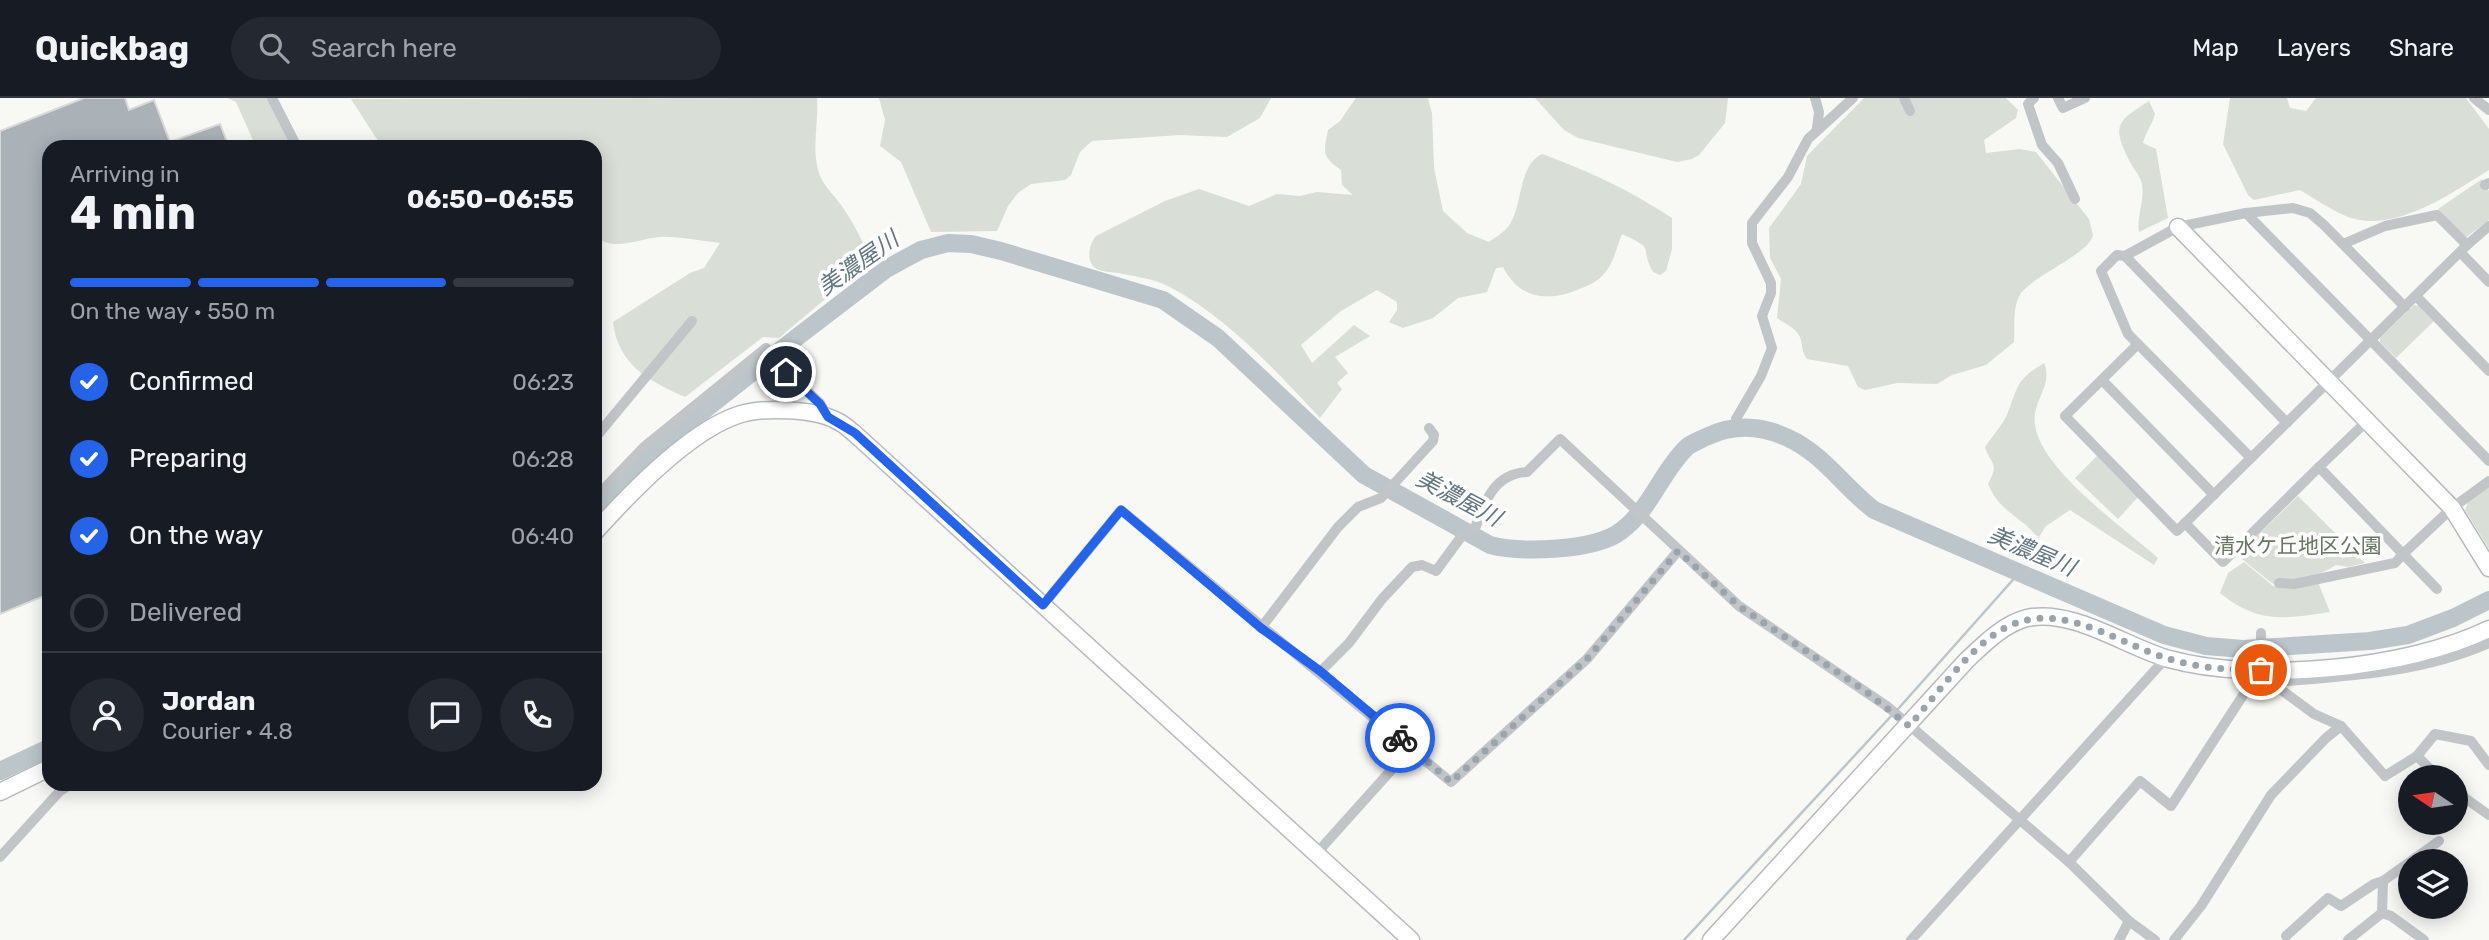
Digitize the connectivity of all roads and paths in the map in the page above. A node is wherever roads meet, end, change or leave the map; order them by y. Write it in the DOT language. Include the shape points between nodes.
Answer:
graph roads {
  1 [pos="272,98"];
  2 [pos="1815,98"];
  3 [pos="1853,98"];
  4 [pos="1904,98"];
  5 [pos="2034,98"];
  6 [pos="2058,98"];
  7 [pos="2085,98"];
  8 [pos="2474,98"];
  9 [pos="2489,110"];
  10 [pos="1910,111"];
  11 [pos="1817,128"];
  12 [pos="293,140"];
  13 [pos="2075,199"];
  14 [pos="2246,214"];
  15 [pos="2489,226"];
  16 [pos="2178,228"];
  17 [pos="2343,244"];
  18 [pos="2464,249"];
  19 [pos="2124,256"];
  20 [pos="2489,282"];
  21 [pos="2416,296"];
  22 [pos="2404,307"];
  23 [pos="692,321"];
  24 [pos="2371,340"];
  25 [pos="2138,344"];
  26 [pos="2489,371"];
  27 [pos="2102,380"];
  28 [pos="2329,382"];
  29 [pos="828,417"];
  30 [pos="1736,419"];
  31 [pos="2367,421"];
  32 [pos="2287,423"];
  33 [pos="1429,428"];
  34 [pos="602,430"];
  35 [pos="2251,458"];
  36 [pos="2489,461"];
  37 [pos="2319,467"];
  38 [pos="2489,481"];
  39 [pos="602,491"];
  40 [pos="2214,495"];
  41 [pos="2452,508"];
  42 [pos="2185,523"];
  43 [pos="602,525"];
  44 [pos="1472,529"];
  45 [pos="1461,537"];
  46 [pos="1678,551"];
  47 [pos="2403,554"];
  48 [pos="2489,568"];
  49 [pos="2279,583"];
  50 [pos="2437,589"];
  51 [pos="1043,605"];
  52 [pos="1261,628"];
  53 [pos="2489,629"];
  54 [pos="2261,633"];
  55 [pos="2489,643"];
  56 [pos="2166,658"];
  57 [pos="1320,671"];
  58 [pos="2257,671"];
  59 [pos="2273,688"];
  60 [pos="1909,726"];
  61 [pos="2341,726"];
  62 [pos="1412,747"];
  63 [pos="2417,756"];
  64 [pos="2426,765"];
  65 [pos="2489,765"];
  66 [pos="42,770"];
  67 [pos="3,784"];
  68 [pos="60,791"];
  69 [pos="2468,800"];
  70 [pos="2489,816"];
  71 [pos="2020,819"];
  72 [pos="2439,841"];
  73 [pos="1315,855"];
  74 [pos="0,857"];
  75 [pos="2069,862"];
  76 [pos="2383,881"];
  77 [pos="2382,913"];
  78 [pos="2129,921"];
  79 [pos="2286,936"];
  80 [pos="1410,940"];
  81 [pos="1711,940"];
  82 [pos="1910,940"];
  83 [pos="2119,940"];
  84 [pos="2155,940"];
  85 [pos="2174,940"];
  86 [pos="2348,940"];
  87 [pos="2424,940"];
  1 -- 12 [label="street"];
  2 -- 11 [label="street"];
  3 -- 11 [label="street"];
  4 -- 10 [label="street"];
  5 -- 13 [label="street" via="2028,104 2042,145 2058,163"];
  6 -- 7 [label="street" via="2063,108"];
  8 -- 9 [label="street"];
  11 -- 30 [label="street" via="1788,177 1752,223 1752,243 1771,283 1762,316 1772,348"];
  14 -- 16 [label="street"];
  14 -- 17 [label="street" via="2280,208 2302,210"];
  14 -- 24 [label="street"];
  15 -- 18 [label="street"];
  16 -- 19 [label="street"];
  16 -- 28 [label="street"];
  17 -- 18 [label="street" via="2385,226 2437,215"];
  17 -- 22 [label="street"];
  18 -- 20 [label="street"];
  18 -- 21 [label="street"];
  19 -- 25 [label="street" via="2117,255 2101,271 2124,329"];
  19 -- 32 [label="street"];
  21 -- 22 [label="street"];
  21 -- 26 [label="street"];
  22 -- 24 [label="street"];
  23 -- 34 [label="street"];
  24 -- 28 [label="street"];
  24 -- 36 [label="street"];
  25 -- 27 [label="street"];
  25 -- 35 [label="street"];
  27 -- 40 [label="street"];
  27 -- 42 [label="street" via="2065,416 2177,531"];
  28 -- 31 [label="street"];
  28 -- 32 [label="street"];
  29 -- 39 [label="street" via="766,348 644,447"];
  29 -- 43 [label="street" via="778,410 743,413 716,425 666,461"];
  29 -- 51 [label="street" via="855,433"];
  31 -- 37 [label="street"];
  31 -- 41 [label="street"];
  32 -- 35 [label="street"];
  33 -- 52 [label="street" via="1433,441 1381,498 1358,507 1338,527"];
  35 -- 40 [label="street"];
  37 -- 42 [label="street" via="2223,562"];
  37 -- 47 [label="street"];
  38 -- 41 [label="street"];
  40 -- 42 [label="street"];
  41 -- 47 [label="street"];
  41 -- 48 [label="street"];
  44 -- 46 [label="street" via="1486,495 1514,473 1527,472 1560,439"];
  45 -- 57 [label="street" via="1436,571 1422,565 1412,567"];
  46 -- 60 [label="street" via="1739,606"];
  46 -- 62 [label="street" via="1587,659 1451,782"];
  47 -- 49 [label="street" via="2395,563 2294,584"];
  47 -- 50 [label="street"];
  51 -- 52 [label="street" via="1121,510"];
  51 -- 73 [label="street"];
  52 -- 57 [label="street"];
  53 -- 58 [label="street" via="2383,662"];
  54 -- 58 [label="street"];
  55 -- 59 [label="street" via="2424,664 2374,674 2275,682"];
  56 -- 58 [label="street"];
  56 -- 60 [label="street" via="2066,620 2026,618 1992,636"];
  56 -- 71 [label="street"];
  57 -- 62 [label="street"];
  58 -- 59 [label="street"];
  58 -- 75 [label="street" via="2171,806 2140,781"];
  59 -- 61 [label="street"];
  60 -- 71 [label="street"];
  60 -- 81 [label="street"];
  61 -- 63 [label="street" via="2385,776"];
  61 -- 85 [label="street" via="2271,795 2205,900"];
  62 -- 73 [label="street"];
  63 -- 64 [label="street"];
  63 -- 65 [label="street" via="2435,734 2447,735 2471,741"];
  66 -- 67 [label="street"];
  68 -- 74 [label="street"];
  69 -- 70 [label="street"];
  71 -- 75 [label="street"];
  71 -- 82 [label="street"];
  72 -- 76 [label="street"];
  73 -- 80 [label="street"];
  75 -- 78 [label="street"];
  76 -- 77 [label="street"];
  76 -- 79 [label="street" via="2341,906 2328,898"];
  77 -- 86 [label="street"];
  77 -- 87 [label="street"];
  78 -- 83 [label="street"];
  78 -- 84 [label="street"];
}
